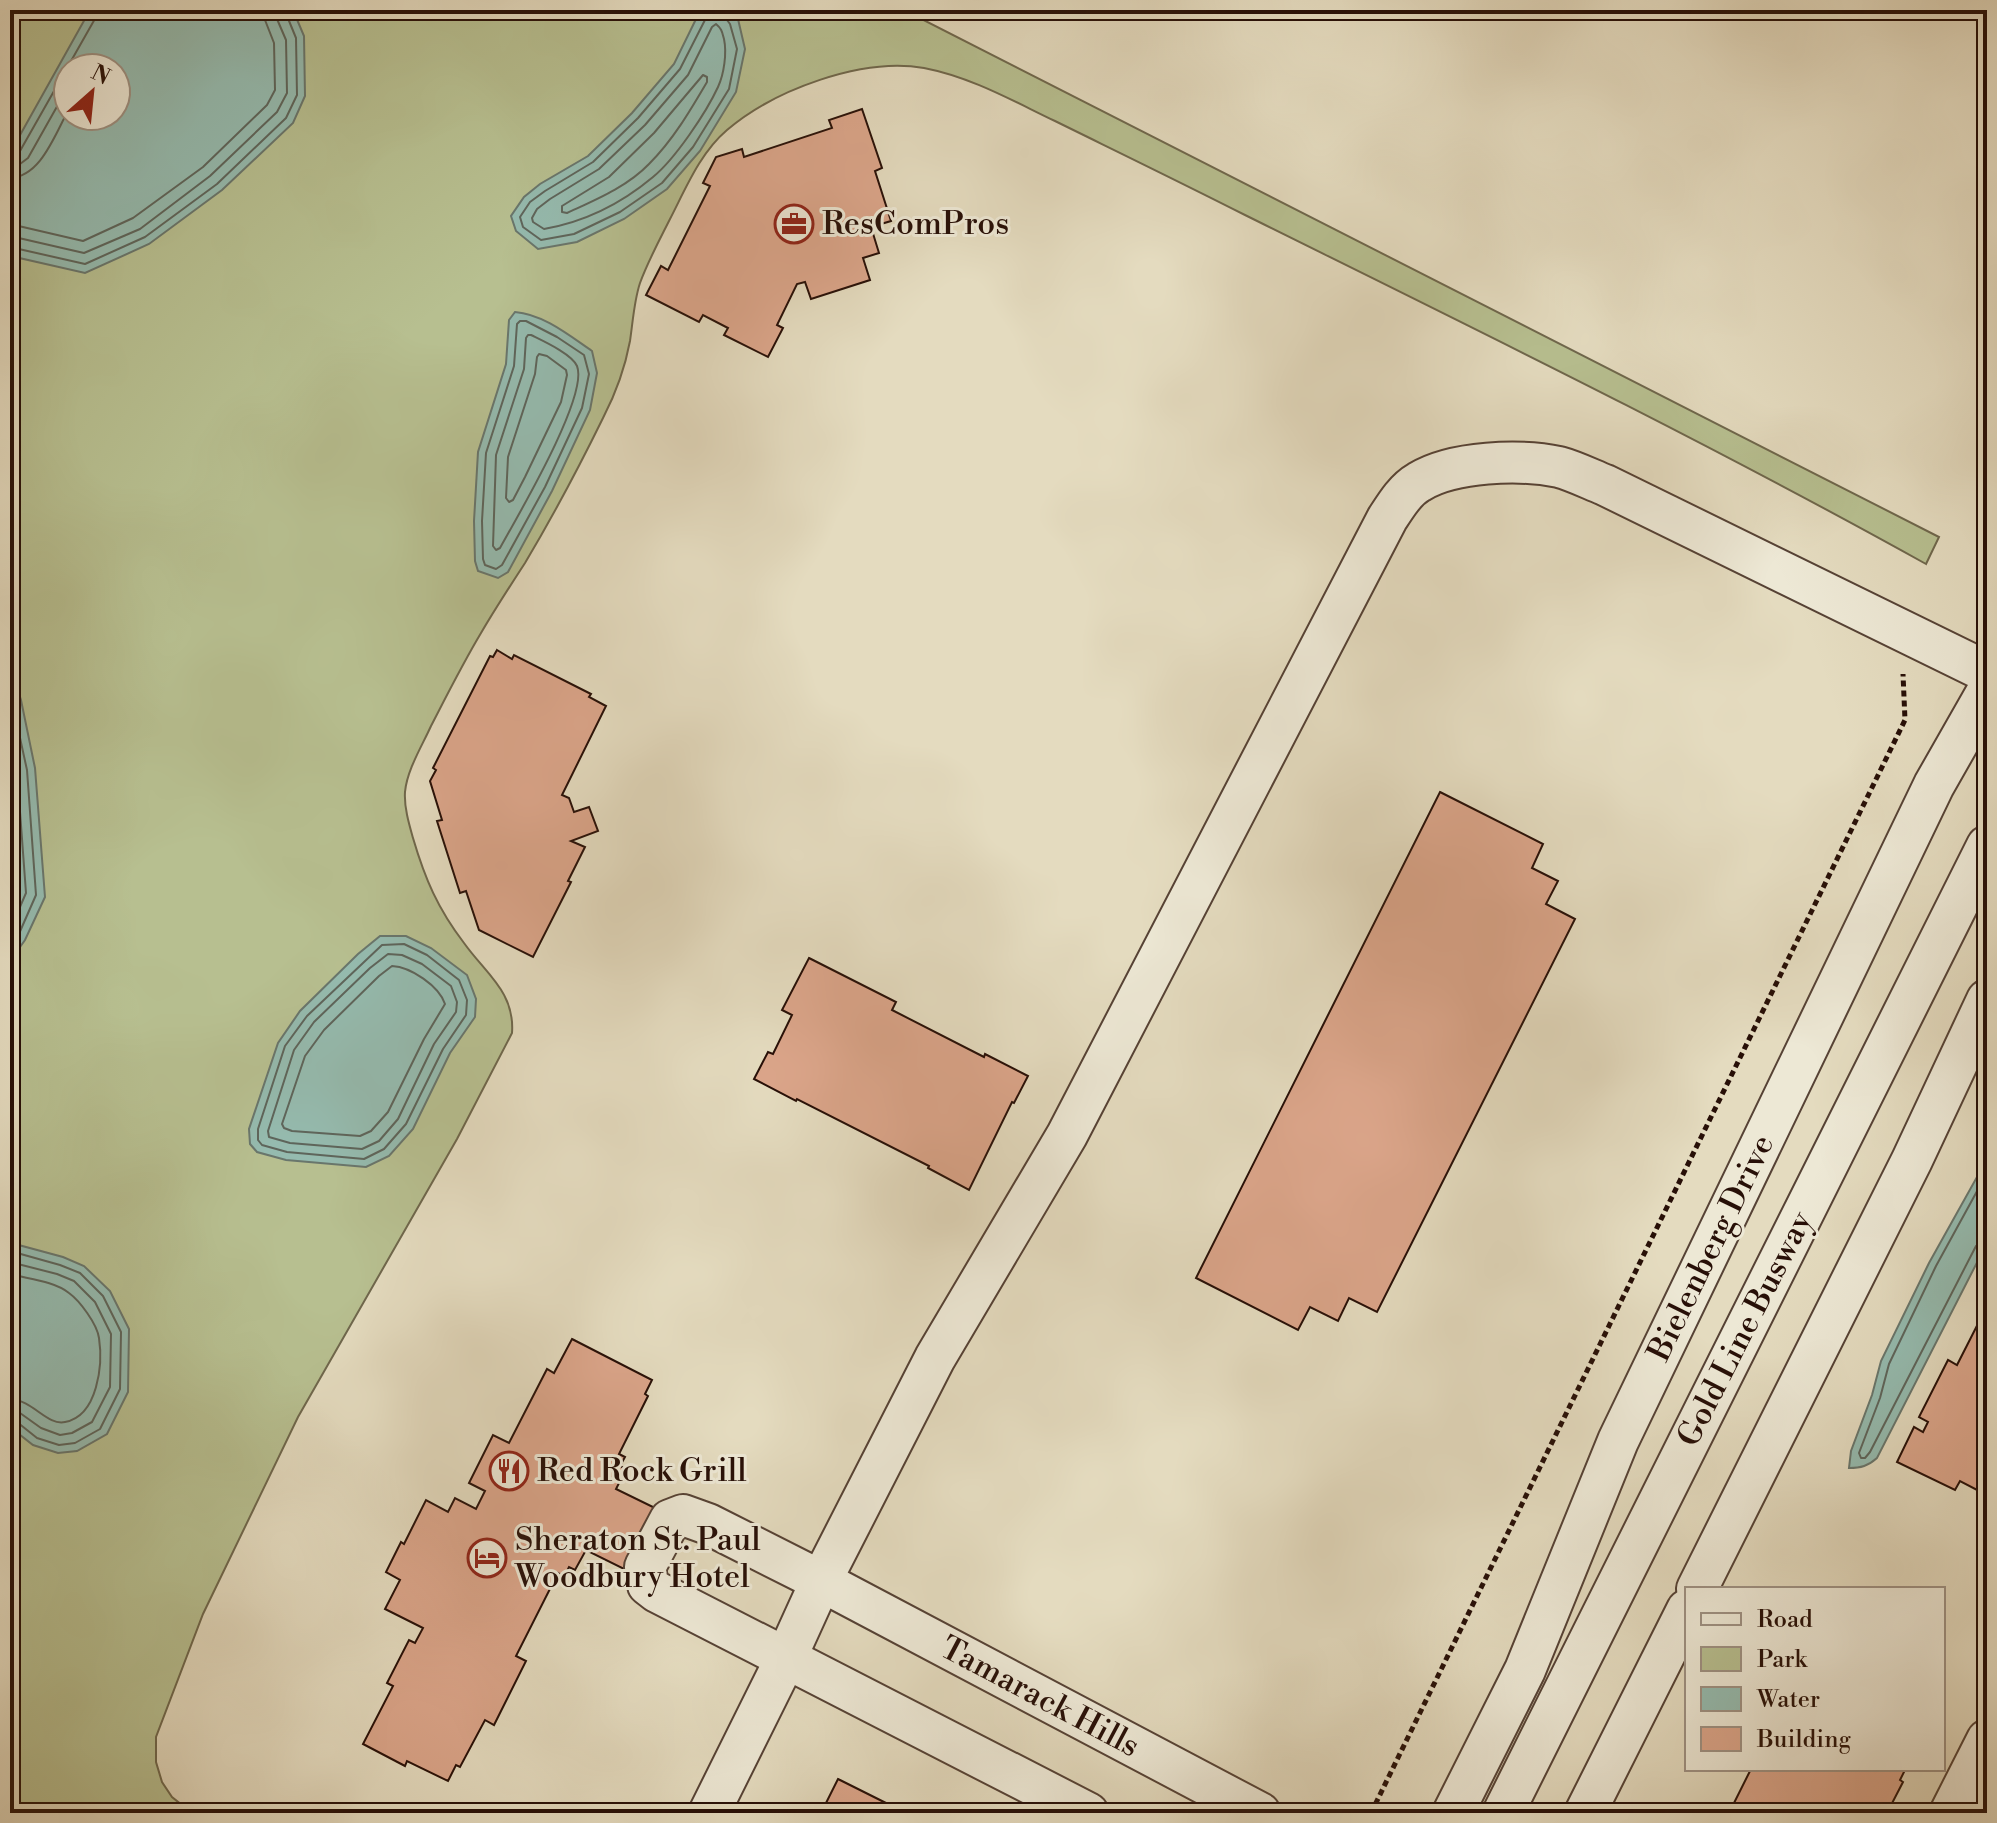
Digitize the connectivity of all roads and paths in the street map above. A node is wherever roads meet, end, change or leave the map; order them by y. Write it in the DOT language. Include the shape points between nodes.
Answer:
graph roads {
  1 [pos="1901,629"];
  2 [pos="1987,672"];
  3 [pos="1987,692"];
  4 [pos="1987,846"];
  5 [pos="1987,1000"];
  6 [pos="821,1581"];
  7 [pos="1698,1587"];
  8 [pos="1685,1614"];
  9 [pos="786,1658"];
  10 [pos="1987,1740"];
  11 [pos="709,1813"];
  12 [pos="1088,1813"];
  13 [pos="1260,1813"];
  14 [pos="1371,1813"];
  15 [pos="1453,1813"];
  16 [pos="1503,1813"];
  17 [pos="1585,1813"];
  18 [pos="1950,1813"];
  1 -- 2 [label="street"];
  1 -- 6 [label="street" via="1560,468 1462,466 1418,482 1387,519 1067,1135 935,1358"];
  1 -- 14 [label="path" via="1905,720"];
  3 -- 15 [label="street, Bielenberg Drive" via="1934,785 1618,1441 1525,1670"];
  4 -- 16 [label="street, Gold Line Busway"];
  5 -- 7 [label="street"];
  6 -- 9 [label="street"];
  6 -- 9 [label="street, Tamarack Hills" via="683,1515 670,1520 645,1567 648,1585 657,1592"];
  6 -- 13 [label="street, Tamarack Hills"];
  8 -- 17 [label="street"];
  9 -- 11 [label="street"];
  9 -- 12 [label="street"];
  10 -- 18 [label="street"];
}
